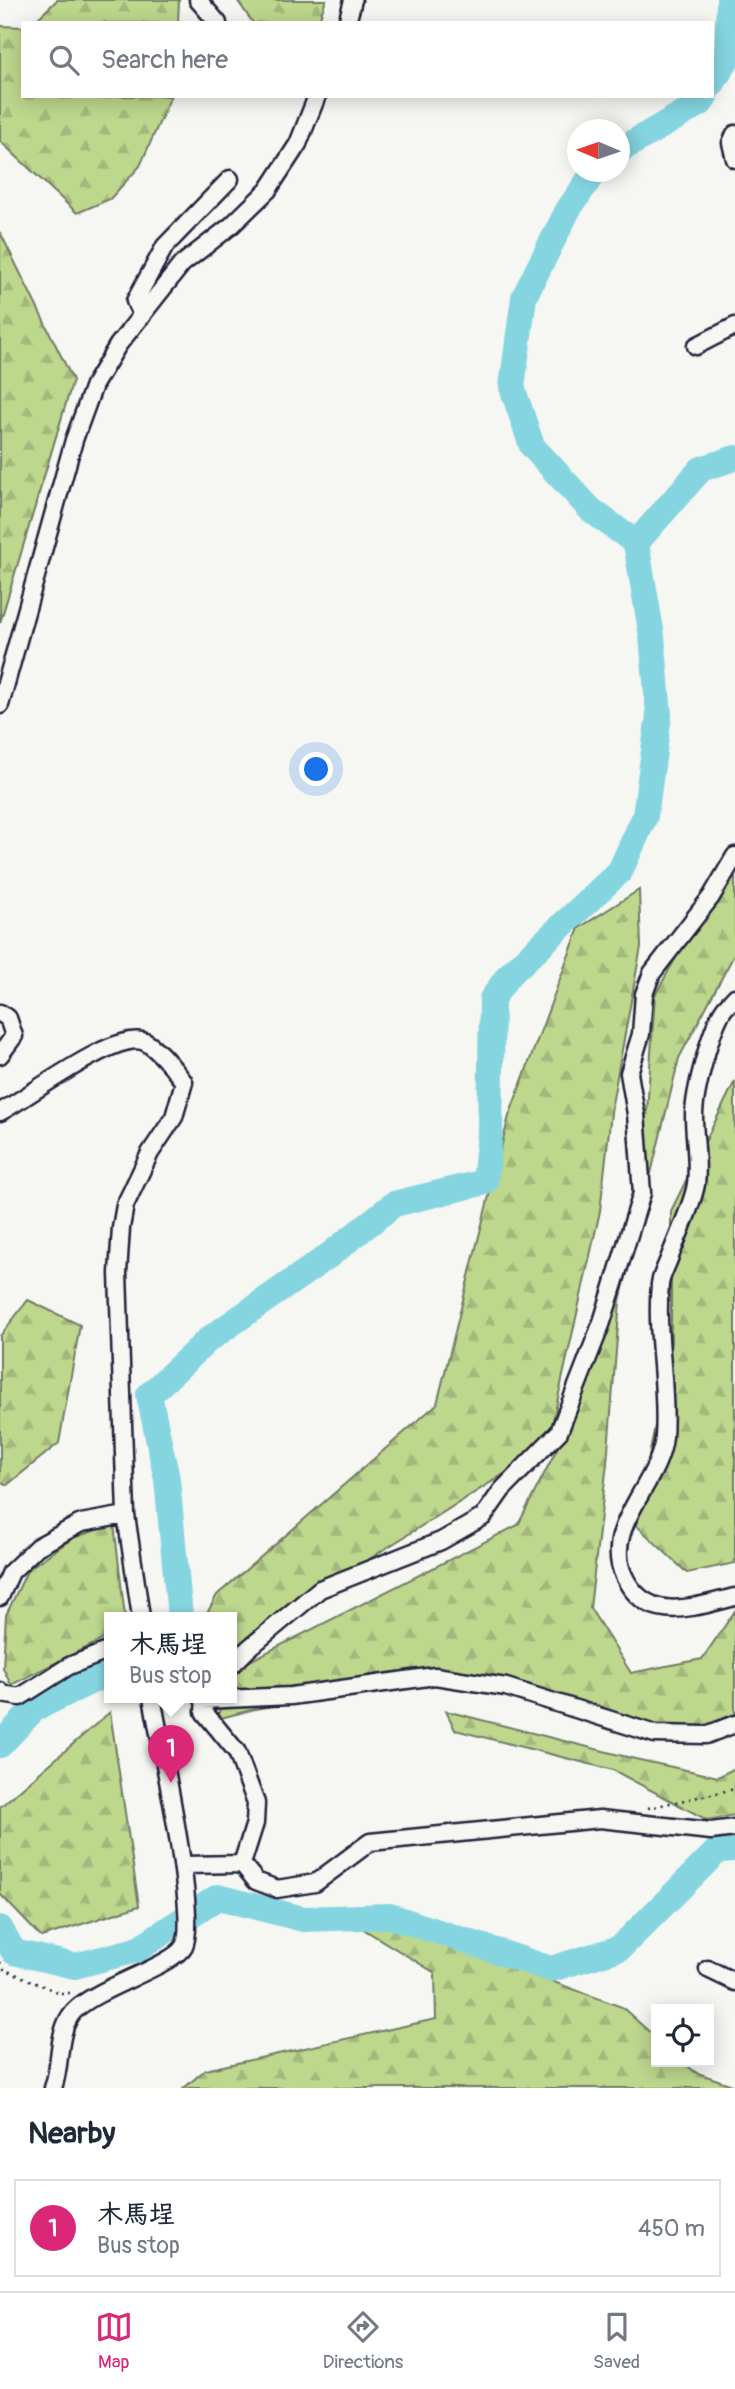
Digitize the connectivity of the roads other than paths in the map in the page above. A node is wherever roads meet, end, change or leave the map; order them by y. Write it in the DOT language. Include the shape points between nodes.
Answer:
graph roads {
  1 [pos="198,0"];
  2 [pos="353,0"];
  3 [pos="216,21"];
  4 [pos="348,21"];
  5 [pos="316,98"];
  6 [pos="735,134"];
  7 [pos="735,159"];
  8 [pos="230,179"];
  9 [pos="142,316"];
  10 [pos="735,326"];
  11 [pos="696,346"];
  12 [pos="0,705"];
  13 [pos="735,856"];
  14 [pos="735,997"];
  15 [pos="0,1013"];
  16 [pos="0,1055"];
  17 [pos="0,1112"];
  18 [pos="126,1515"];
  19 [pos="0,1597"];
  20 [pos="735,1597"];
  21 [pos="140,1612"];
  22 [pos="104,1652"];
  23 [pos="237,1660"];
  24 [pos="0,1692"];
  25 [pos="237,1698"];
  26 [pos="153,1703"];
  27 [pos="204,1703"];
  28 [pos="735,1724"];
  29 [pos="735,1828"];
  30 [pos="242,1864"];
  31 [pos="182,1866"];
  32 [pos="708,1969"];
  33 [pos="735,1982"];
  34 [pos="53,2088"];
  1 -- 3 [label="street"];
  2 -- 4 [label="street"];
  5 -- 9 [label="street" via="298,144 268,190 182,264"];
  6 -- 7 [label="street" via="731,142"];
  8 -- 9 [label="street" via="165,246 135,301"];
  9 -- 12 [label="street" via="94,385 74,440"];
  10 -- 11 [label="street"];
  13 -- 23 [label="street" via="711,897 652,973 644,994 640,1034 629,1073 642,1193 602,1322 559,1432 502,1490 483,1517 441,1541 320,1589"];
  14 -- 20 [label="street" via="715,1027 702,1073 694,1112 696,1185 660,1282 663,1441 627,1518 619,1547 622,1573 636,1596 662,1609"];
  15 -- 16 [label="street" via="8,1018 14,1035"];
  17 -- 18 [label="street" via="65,1070 128,1040 146,1042 184,1082 174,1117 125,1205 121,1228"];
  18 -- 19 [label="street" via="81,1523 37,1547 11,1572"];
  18 -- 21 [label="street"];
  22 -- 24 [label="street" via="69,1666 20,1697"];
  25 -- 28 [label="street" via="291,1696 435,1676 506,1687 655,1734 706,1735"];
  26 -- 31 [label="street"];
  27 -- 30 [label="street" via="204,1712 237,1752 256,1803"];
  29 -- 30 [label="street" via="711,1830 600,1819 370,1842 315,1883 277,1889 256,1881"];
  30 -- 31 [label="street"];
  31 -- 34 [label="street" via="188,1932 183,1947 74,2012 64,2029"];
  32 -- 33 [label="street"];
}
